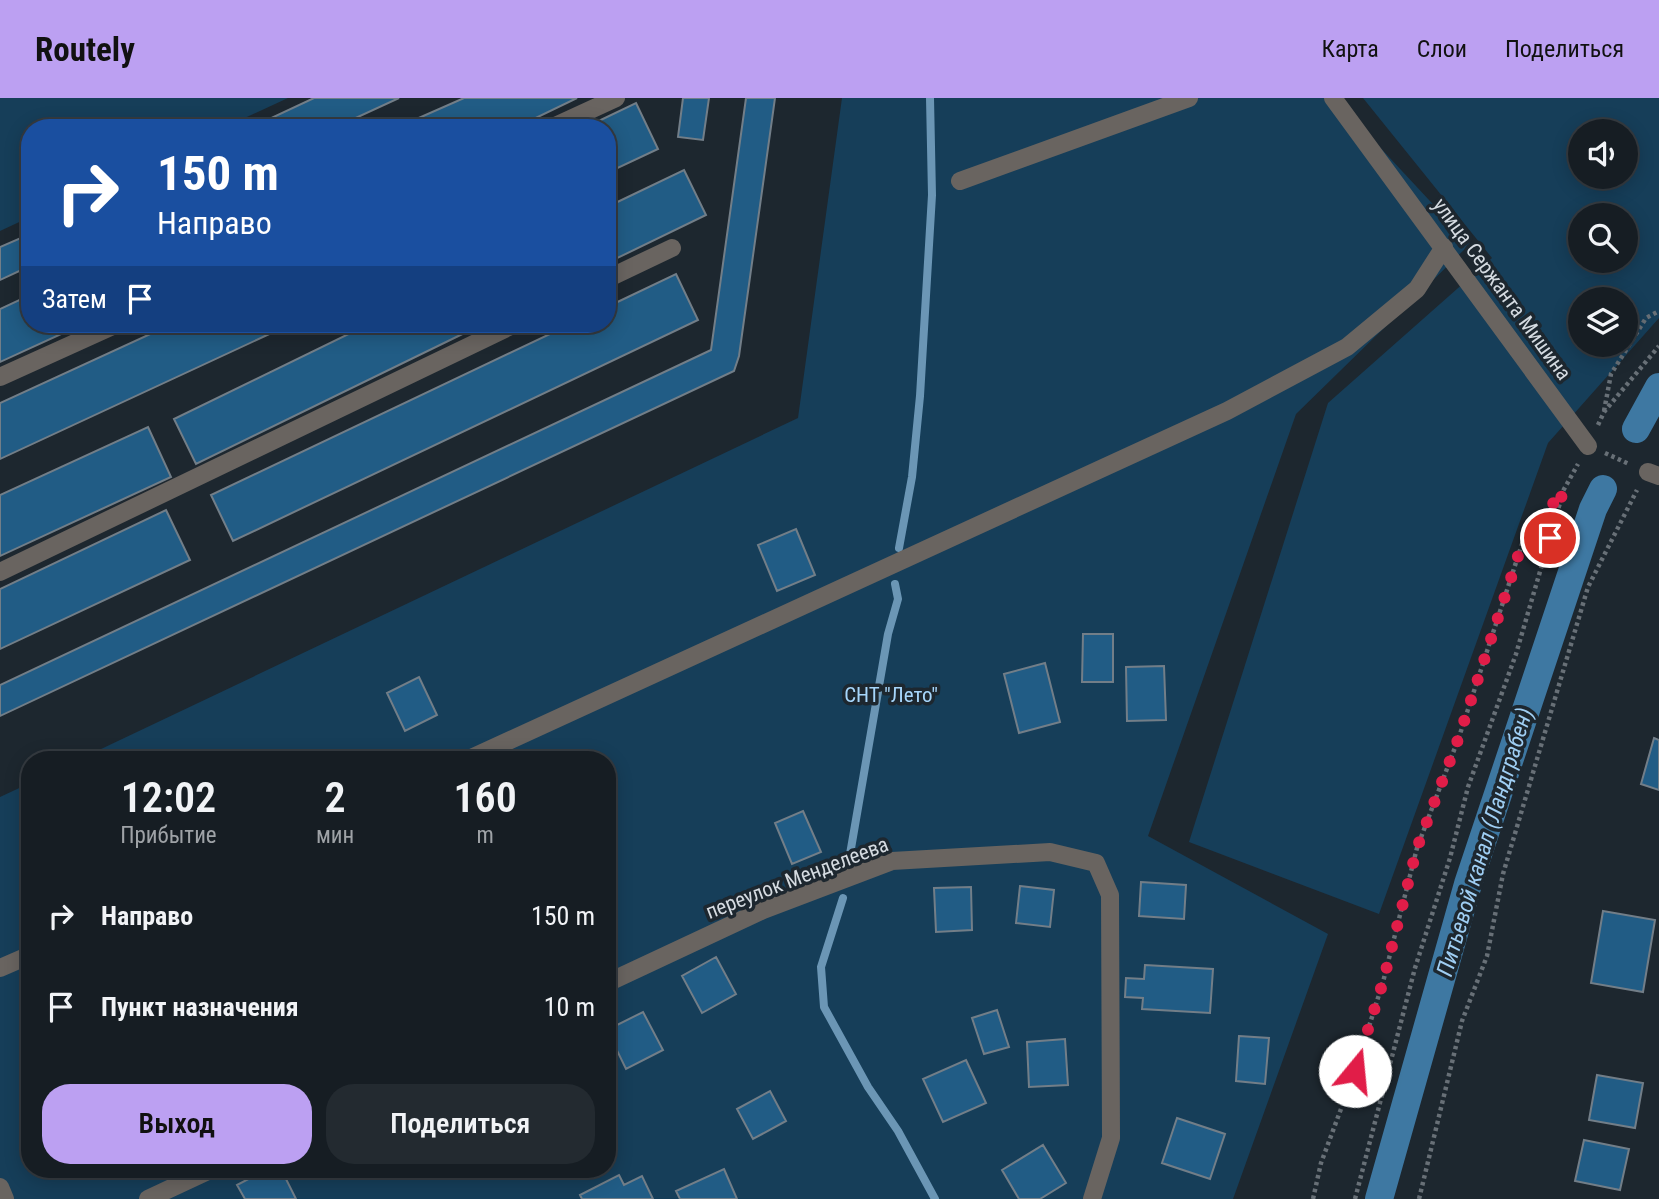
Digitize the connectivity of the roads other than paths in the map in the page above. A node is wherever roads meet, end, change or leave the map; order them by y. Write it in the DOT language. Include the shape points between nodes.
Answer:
graph roads {
  1 [pos="616,98"];
  2 [pos="1189,98"];
  3 [pos="1334,98"];
  4 [pos="570,119"];
  5 [pos="960,181"];
  6 [pos="1444,247"];
  7 [pos="672,248"];
  8 [pos="616,275"];
  9 [pos="97,333"];
  10 [pos="496,333"];
  11 [pos="0,377"];
  12 [pos="1588,446"];
  13 [pos="0,572"];
  14 [pos="487,751"];
  15 [pos="21,959"];
  16 [pos="0,968"];
  17 [pos="616,979"];
  18 [pos="193,1178"];
  19 [pos="0,1187"];
  20 [pos="5,1199"];
  21 [pos="148,1199"];
  22 [pos="1092,1199"];
  1 -- 4 [label="street"];
  2 -- 5 [label="street"];
  3 -- 6 [label="street, улица Сержанта Мишина"];
  6 -- 12 [label="street, улица Сержанта Мишина"];
  6 -- 14 [label="street" via="1418,289 1347,347 1227,411"];
  7 -- 8 [label="street"];
  9 -- 11 [label="street"];
  10 -- 13 [label="street"];
  15 -- 16 [label="street"];
  17 -- 22 [label="street, переулок Менделеева" via="763,910 892,861 1050,852 1096,863 1110,895 1111,1138"];
  18 -- 21 [label="street"];
  19 -- 20 [label="street"];
}
